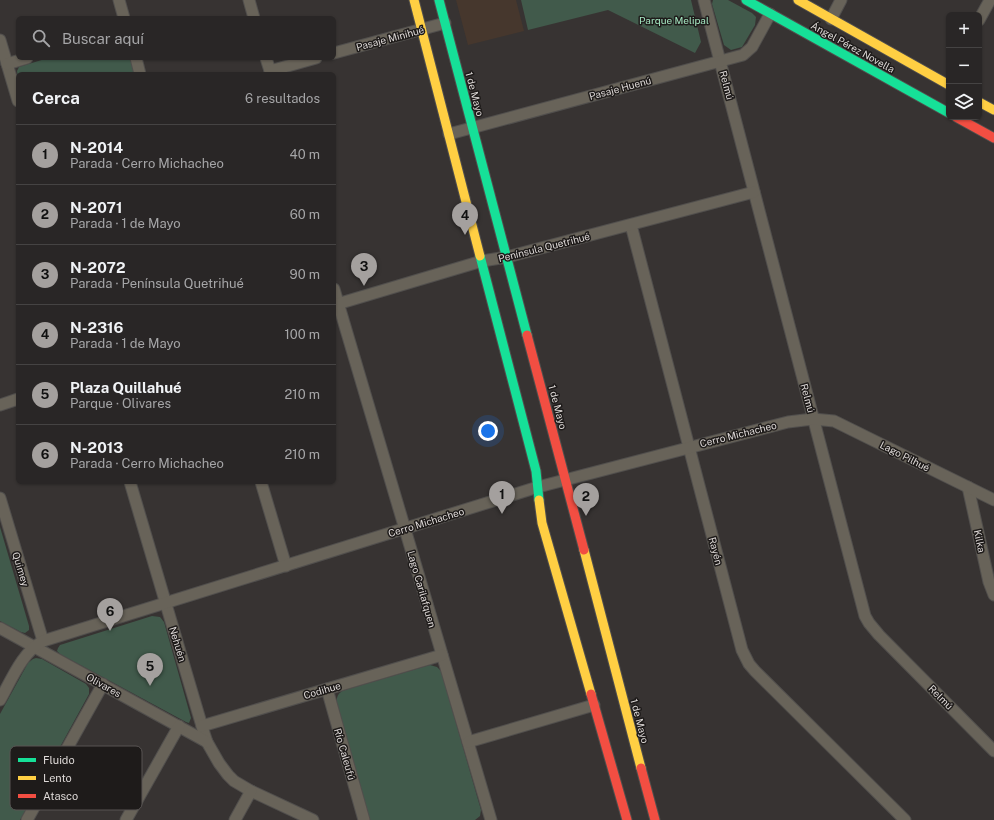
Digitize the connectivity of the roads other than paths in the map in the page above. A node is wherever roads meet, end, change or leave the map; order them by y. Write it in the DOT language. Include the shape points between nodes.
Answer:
graph roads {
  1 [pos="119,0"];
  2 [pos="249,0"];
  3 [pos="414,0"];
  4 [pos="439,0"];
  5 [pos="704,0"];
  6 [pos="746,0"];
  7 [pos="798,0"];
  8 [pos="841,0"];
  9 [pos="990,0"];
  10 [pos="770,14"];
  11 [pos="982,15"];
  12 [pos="123,16"];
  13 [pos="253,16"];
  14 [pos="831,19"];
  15 [pos="445,22"];
  16 [pos="422,29"];
  17 [pos="0,40"];
  18 [pos="336,52"];
  19 [pos="20,60"];
  20 [pos="136,60"];
  21 [pos="267,60"];
  22 [pos="309,60"];
  23 [pos="720,62"];
  24 [pos="7,64"];
  25 [pos="140,72"];
  26 [pos="270,72"];
  27 [pos="946,80"];
  28 [pos="16,94"];
  29 [pos="982,104"];
  30 [pos="994,110"];
  31 [pos="946,111"];
  32 [pos="961,120"];
  33 [pos="473,128"];
  34 [pos="449,134"];
  35 [pos="994,138"];
  36 [pos="754,192"];
  37 [pos="631,225"];
  38 [pos="507,257"];
  39 [pos="482,261"];
  40 [pos="336,305"];
  41 [pos="16,400"];
  42 [pos="0,405"];
  43 [pos="813,418"];
  44 [pos="689,447"];
  45 [pos="566,480"];
  46 [pos="131,484"];
  47 [pos="262,484"];
  48 [pos="538,487"];
  49 [pos="968,487"];
  50 [pos="0,498"];
  51 [pos="994,500"];
  52 [pos="405,529"];
  53 [pos="286,566"];
  54 [pos="994,595"];
  55 [pos="166,603"];
  56 [pos="0,628"];
  57 [pos="38,644"];
  58 [pos="442,655"];
  59 [pos="103,684"];
  60 [pos="327,689"];
  61 [pos="0,700"];
  62 [pos="594,705"];
  63 [pos="178,726"];
  64 [pos="202,726"];
  65 [pos="208,742"];
  66 [pos="468,742"];
  67 [pos="68,746"];
  68 [pos="994,751"];
  69 [pos="142,791"];
  70 [pos="250,791"];
  71 [pos="33,810"];
  72 [pos="132,810"];
  73 [pos="27,820"];
  74 [pos="126,820"];
  75 [pos="234,820"];
  76 [pos="313,820"];
  77 [pos="364,820"];
  78 [pos="491,820"];
  79 [pos="627,820"];
  80 [pos="655,820"];
  81 [pos="905,820"];
  1 -- 12 [label="street"];
  2 -- 13 [label="street"];
  3 -- 16 [label="main road"];
  4 -- 15 [label="main road, 1 de Mayo"];
  5 -- 23 [label="street, Relmú"];
  6 -- 10 [label="main road, Ángel Pérez Novella"];
  7 -- 14 [label="main road, Ángel Pérez Novella"];
  8 -- 14 [label="street"];
  9 -- 11 [label="street"];
  10 -- 23 [label="street, Pasaje Huenú" via="749,51"];
  10 -- 31 [label="main road, Ángel Pérez Novella"];
  14 -- 27 [label="main road, Ángel Pérez Novella"];
  15 -- 16 [label="street, Pasaje Minihué"];
  15 -- 33 [label="main road, 1 de Mayo"];
  16 -- 18 [label="street, Pasaje Minihué"];
  16 -- 34 [label="main road"];
  17 -- 24 [label="street"];
  19 -- 24 [label="street"];
  20 -- 25 [label="street"];
  21 -- 26 [label="street"];
  22 -- 26 [label="street"];
  23 -- 33 [label="street, Pasaje Huenú"];
  23 -- 36 [label="street, Relmú"];
  24 -- 28 [label="street"];
  29 -- 30 [label="main road"];
  32 -- 35 [label="main road"];
  33 -- 34 [label="street, Pasaje Huenú"];
  33 -- 38 [label="main road, 1 de Mayo"];
  34 -- 39 [label="main road"];
  36 -- 37 [label="street, Península Quetrihué"];
  36 -- 43 [label="street, Relmú"];
  37 -- 38 [label="street, Península Quetrihué"];
  37 -- 44 [label="street, Rayén"];
  38 -- 39 [label="street, Península Quetrihué"];
  38 -- 45 [label="main road, 1 de Mayo"];
  39 -- 40 [label="street, Península Quetrihué"];
  39 -- 48 [label="main road"];
  40 -- 52 [label="street, Lago Carilafquen"];
  41 -- 42 [label="street"];
  43 -- 44 [label="street, Cerro Michacheo"];
  43 -- 49 [label="street, Lago Pilhué" via="844,425"];
  43 -- 68 [label="street, Relmú" via="863,609 869,623"];
  44 -- 45 [label="street, Cerro Michacheo"];
  44 -- 81 [label="street, Rayén" via="741,646 749,664"];
  45 -- 48 [label="street, Cerro Michacheo"];
  45 -- 80 [label="main road, 1 de Mayo"];
  46 -- 55 [label="street, Nehuén"];
  47 -- 53 [label="street"];
  48 -- 52 [label="street, Cerro Michacheo"];
  48 -- 62 [label="main road" via="542,523"];
  49 -- 51 [label="street, Lago Pilhué"];
  49 -- 54 [label="street, Kilka"];
  50 -- 57 [label="street, Quimey"];
  52 -- 53 [label="street, Cerro Michacheo"];
  52 -- 58 [label="street, Lago Carilafquen"];
  53 -- 55 [label="street, Cerro Michacheo"];
  55 -- 57 [label="street, Cerro Michacheo"];
  55 -- 64 [label="street, Nehuén"];
  56 -- 57 [label="street, Olivares"];
  57 -- 59 [label="street, Olivares"];
  57 -- 61 [label="street" via="23,660"];
  58 -- 60 [label="street, Codihue"];
  58 -- 66 [label="street, Lago Carilafquen"];
  59 -- 63 [label="street, Olivares"];
  59 -- 67 [label="street"];
  60 -- 64 [label="street, Codihue"];
  60 -- 77 [label="street, Río Caleufú"];
  62 -- 66 [label="street"];
  62 -- 79 [label="main road"];
  63 -- 65 [label="street, Olivares"];
  63 -- 69 [label="street"];
  64 -- 65 [label="street, Nehuén"];
  65 -- 70 [label="street, Nehuén" via="228,775"];
  66 -- 78 [label="street, Lago Carilafquen"];
  70 -- 75 [label="street"];
  70 -- 76 [label="street"];
  71 -- 73 [label="street"];
  72 -- 74 [label="street"];
}
